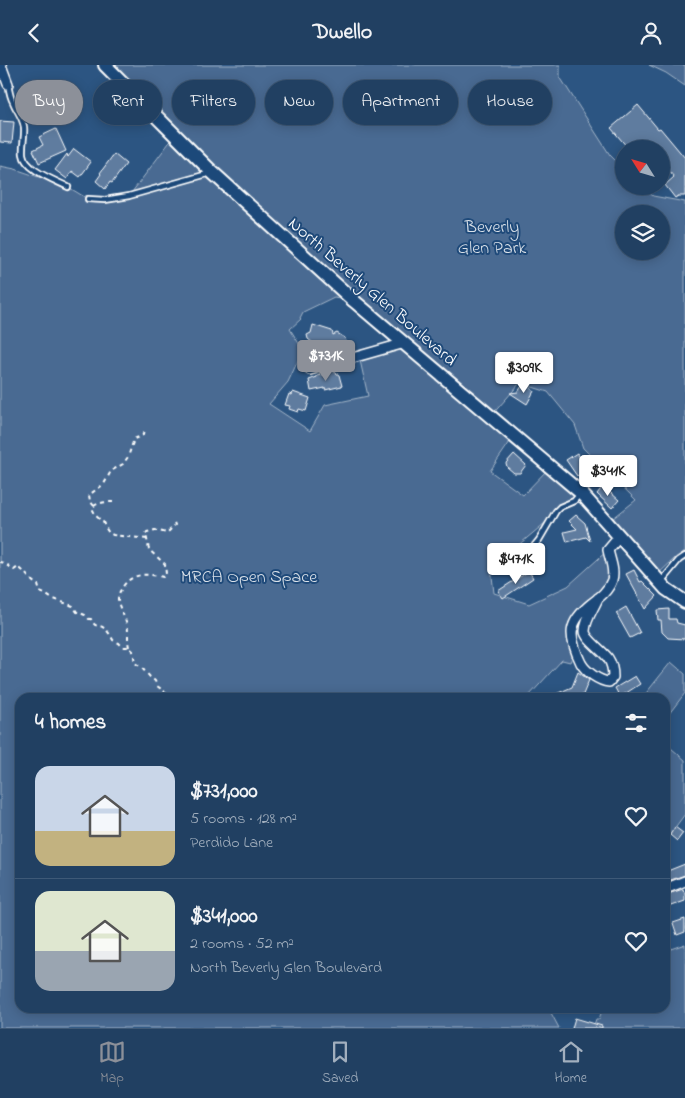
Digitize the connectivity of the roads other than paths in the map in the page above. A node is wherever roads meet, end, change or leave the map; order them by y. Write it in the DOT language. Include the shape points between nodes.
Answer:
graph roads {
  1 [pos="1,65"];
  2 [pos="105,65"];
  3 [pos="8,83"];
  4 [pos="212,172"];
  5 [pos="68,187"];
  6 [pos="88,199"];
  7 [pos="405,343"];
  8 [pos="310,370"];
  9 [pos="581,493"];
  10 [pos="619,537"];
  11 [pos="526,556"];
  12 [pos="685,556"];
  13 [pos="660,583"];
  14 [pos="598,598"];
  15 [pos="685,602"];
  16 [pos="685,881"];
  17 [pos="670,887"];
  1 -- 3 [label="street"];
  2 -- 4 [label="main road, North Beverly Glen Boulevard"];
  3 -- 5 [label="lane" via="24,128 23,157 34,170"];
  4 -- 6 [label="lane" via="129,196"];
  4 -- 7 [label="main road, North Beverly Glen Boulevard"];
  7 -- 8 [label="street"];
  7 -- 9 [label="main road, North Beverly Glen Boulevard"];
  9 -- 10 [label="main road, North Beverly Glen Boulevard"];
  9 -- 11 [label="lane" via="556,511"];
  10 -- 13 [label="main road, North Beverly Glen Boulevard"];
  10 -- 14 [label="street" via="608,550 614,571 612,581"];
  12 -- 13 [label="lane"];
  13 -- 15 [label="main road, North Beverly Glen Boulevard"];
  14 -- 14 [label="street" via="575,620 571,632 573,647 583,667 602,681 609,681 613,677 613,667 585,633"];
  16 -- 17 [label="street"];
}
